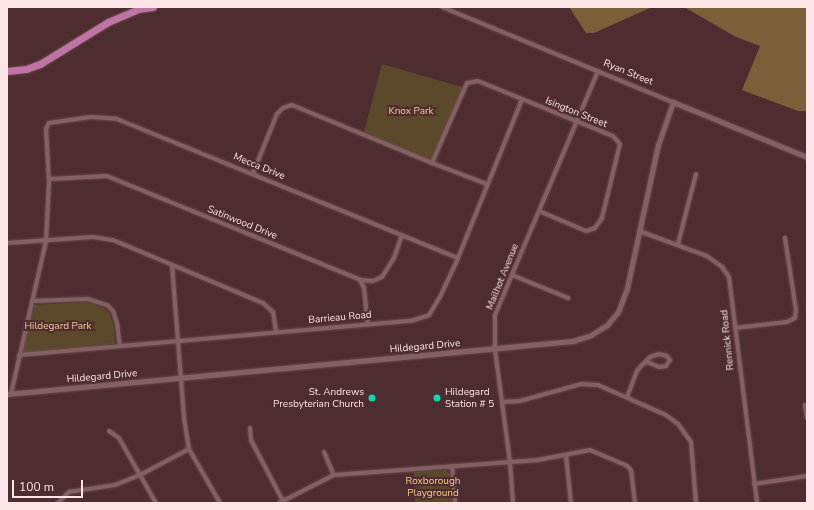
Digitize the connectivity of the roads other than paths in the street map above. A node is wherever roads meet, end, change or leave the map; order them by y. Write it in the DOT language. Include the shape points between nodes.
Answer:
graph roads {
  1 [pos="153,7"];
  2 [pos="442,7"];
  3 [pos="17,70"];
  4 [pos="7,71"];
  5 [pos="598,71"];
  6 [pos="7,75"];
  7 [pos="522,100"];
  8 [pos="673,102"];
  9 [pos="576,122"];
  10 [pos="807,157"];
  11 [pos="432,163"];
  12 [pos="253,174"];
  13 [pos="696,174"];
  14 [pos="49,179"];
  15 [pos="487,184"];
  16 [pos="539,211"];
  17 [pos="639,231"];
  18 [pos="402,235"];
  19 [pos="785,238"];
  20 [pos="46,241"];
  21 [pos="7,243"];
  22 [pos="678,244"];
  23 [pos="457,258"];
  24 [pos="172,265"];
  25 [pos="512,275"];
  26 [pos="360,280"];
  27 [pos="568,298"];
  28 [pos="32,301"];
  29 [pos="368,324"];
  30 [pos="735,328"];
  31 [pos="276,332"];
  32 [pos="178,341"];
  33 [pos="120,346"];
  34 [pos="495,350"];
  35 [pos="20,356"];
  36 [pos="642,365"];
  37 [pos="181,379"];
  38 [pos="9,394"];
  39 [pos="627,398"];
  40 [pos="502,402"];
  41 [pos="805,404"];
  42 [pos="807,418"];
  43 [pos="250,428"];
  44 [pos="109,430"];
  45 [pos="189,449"];
  46 [pos="324,452"];
  47 [pos="566,455"];
  48 [pos="510,462"];
  49 [pos="452,466"];
  50 [pos="140,475"];
  51 [pos="334,475"];
  52 [pos="807,476"];
  53 [pos="754,484"];
  54 [pos="282,502"];
  55 [pos="58,503"];
  56 [pos="156,503"];
  57 [pos="220,503"];
  58 [pos="455,503"];
  59 [pos="513,503"];
  60 [pos="572,503"];
  61 [pos="635,503"];
  62 [pos="696,503"];
  63 [pos="757,503"];
  1 -- 3 [label="highway" via="138,9 108,22 40,64"];
  2 -- 5 [label="street, Ryan Street"];
  3 -- 4 [label="highway"];
  3 -- 6 [label="highway"];
  5 -- 8 [label="street, Ryan Street"];
  5 -- 9 [label="street, Mailhot Avenue"];
  7 -- 9 [label="street, Isington Street"];
  7 -- 11 [label="street, Isington Street" via="478,81 467,83"];
  7 -- 15 [label="street, Barrieau Road"];
  8 -- 10 [label="street, Ryan Street"];
  8 -- 17 [label="street, Hildegard Drive" via="658,145"];
  9 -- 16 [label="street, Mailhot Avenue"];
  9 -- 16 [label="street, Isington Street" via="613,136 620,144 602,218 595,228 586,231"];
  11 -- 12 [label="street" via="292,105 283,108 277,114"];
  11 -- 15 [label="street"];
  12 -- 14 [label="street, Mecca Drive" via="118,119 91,117 49,123 46,129"];
  12 -- 18 [label="street, Mecca Drive"];
  13 -- 22 [label="street"];
  14 -- 20 [label="street"];
  14 -- 26 [label="street, Satinwood Drive" via="107,176"];
  15 -- 23 [label="street, Barrieau Road"];
  16 -- 25 [label="street, Mailhot Avenue"];
  17 -- 22 [label="street, Rennick Road"];
  17 -- 34 [label="street, Hildegard Drive" via="627,288 618,312 607,325 573,342"];
  18 -- 23 [label="street, Mecca Drive"];
  18 -- 26 [label="street, Satinwood Drive" via="394,258 382,277 373,281"];
  19 -- 30 [label="street" via="795,318 787,322"];
  20 -- 21 [label="street"];
  20 -- 24 [label="street" via="93,238 113,240"];
  20 -- 28 [label="street"];
  22 -- 30 [label="street, Rennick Road" via="707,256 726,272 729,277"];
  23 -- 29 [label="street, Barrieau Road" via="440,297 429,314 411,321"];
  24 -- 31 [label="street" via="263,303 273,312"];
  24 -- 32 [label="street"];
  25 -- 27 [label="street"];
  25 -- 34 [label="street, Mailhot Avenue" via="496,315"];
  26 -- 29 [label="street" via="364,288"];
  28 -- 33 [label="street" via="88,299 107,305 113,311 117,323"];
  28 -- 35 [label="street"];
  29 -- 31 [label="street, Barrieau Road"];
  30 -- 53 [label="street, Rennick Road"];
  31 -- 32 [label="street, Barrieau Road"];
  32 -- 33 [label="street, Barrieau Road"];
  32 -- 37 [label="street"];
  33 -- 35 [label="street, Barrieau Road"];
  34 -- 37 [label="street, Hildegard Drive"];
  34 -- 40 [label="street, Mailhot Avenue"];
  35 -- 38 [label="street"];
  36 -- 36 [label="street" via="647,362 659,367 666,366 670,360 667,356 659,354 650,357"];
  36 -- 39 [label="street" via="637,371"];
  37 -- 38 [label="street, Hildegard Drive"];
  37 -- 45 [label="street"];
  39 -- 40 [label="street" via="598,384 581,384 520,401"];
  39 -- 62 [label="street" via="666,414 678,424 691,442"];
  40 -- 48 [label="street, Mailhot Avenue"];
  41 -- 42 [label="street"];
  43 -- 54 [label="street" via="251,440"];
  44 -- 50 [label="street" via="119,438"];
  45 -- 50 [label="street"];
  45 -- 57 [label="street"];
  46 -- 51 [label="street"];
  47 -- 48 [label="street"];
  47 -- 60 [label="street"];
  47 -- 61 [label="street" via="590,450 626,465 631,470"];
  48 -- 49 [label="street"];
  48 -- 59 [label="street, Mailhot Avenue"];
  49 -- 51 [label="street"];
  49 -- 58 [label="street"];
  50 -- 55 [label="street" via="115,484 69,492"];
  50 -- 56 [label="street"];
  51 -- 54 [label="street"];
  52 -- 53 [label="street"];
  53 -- 63 [label="street, Rennick Road"];
}
